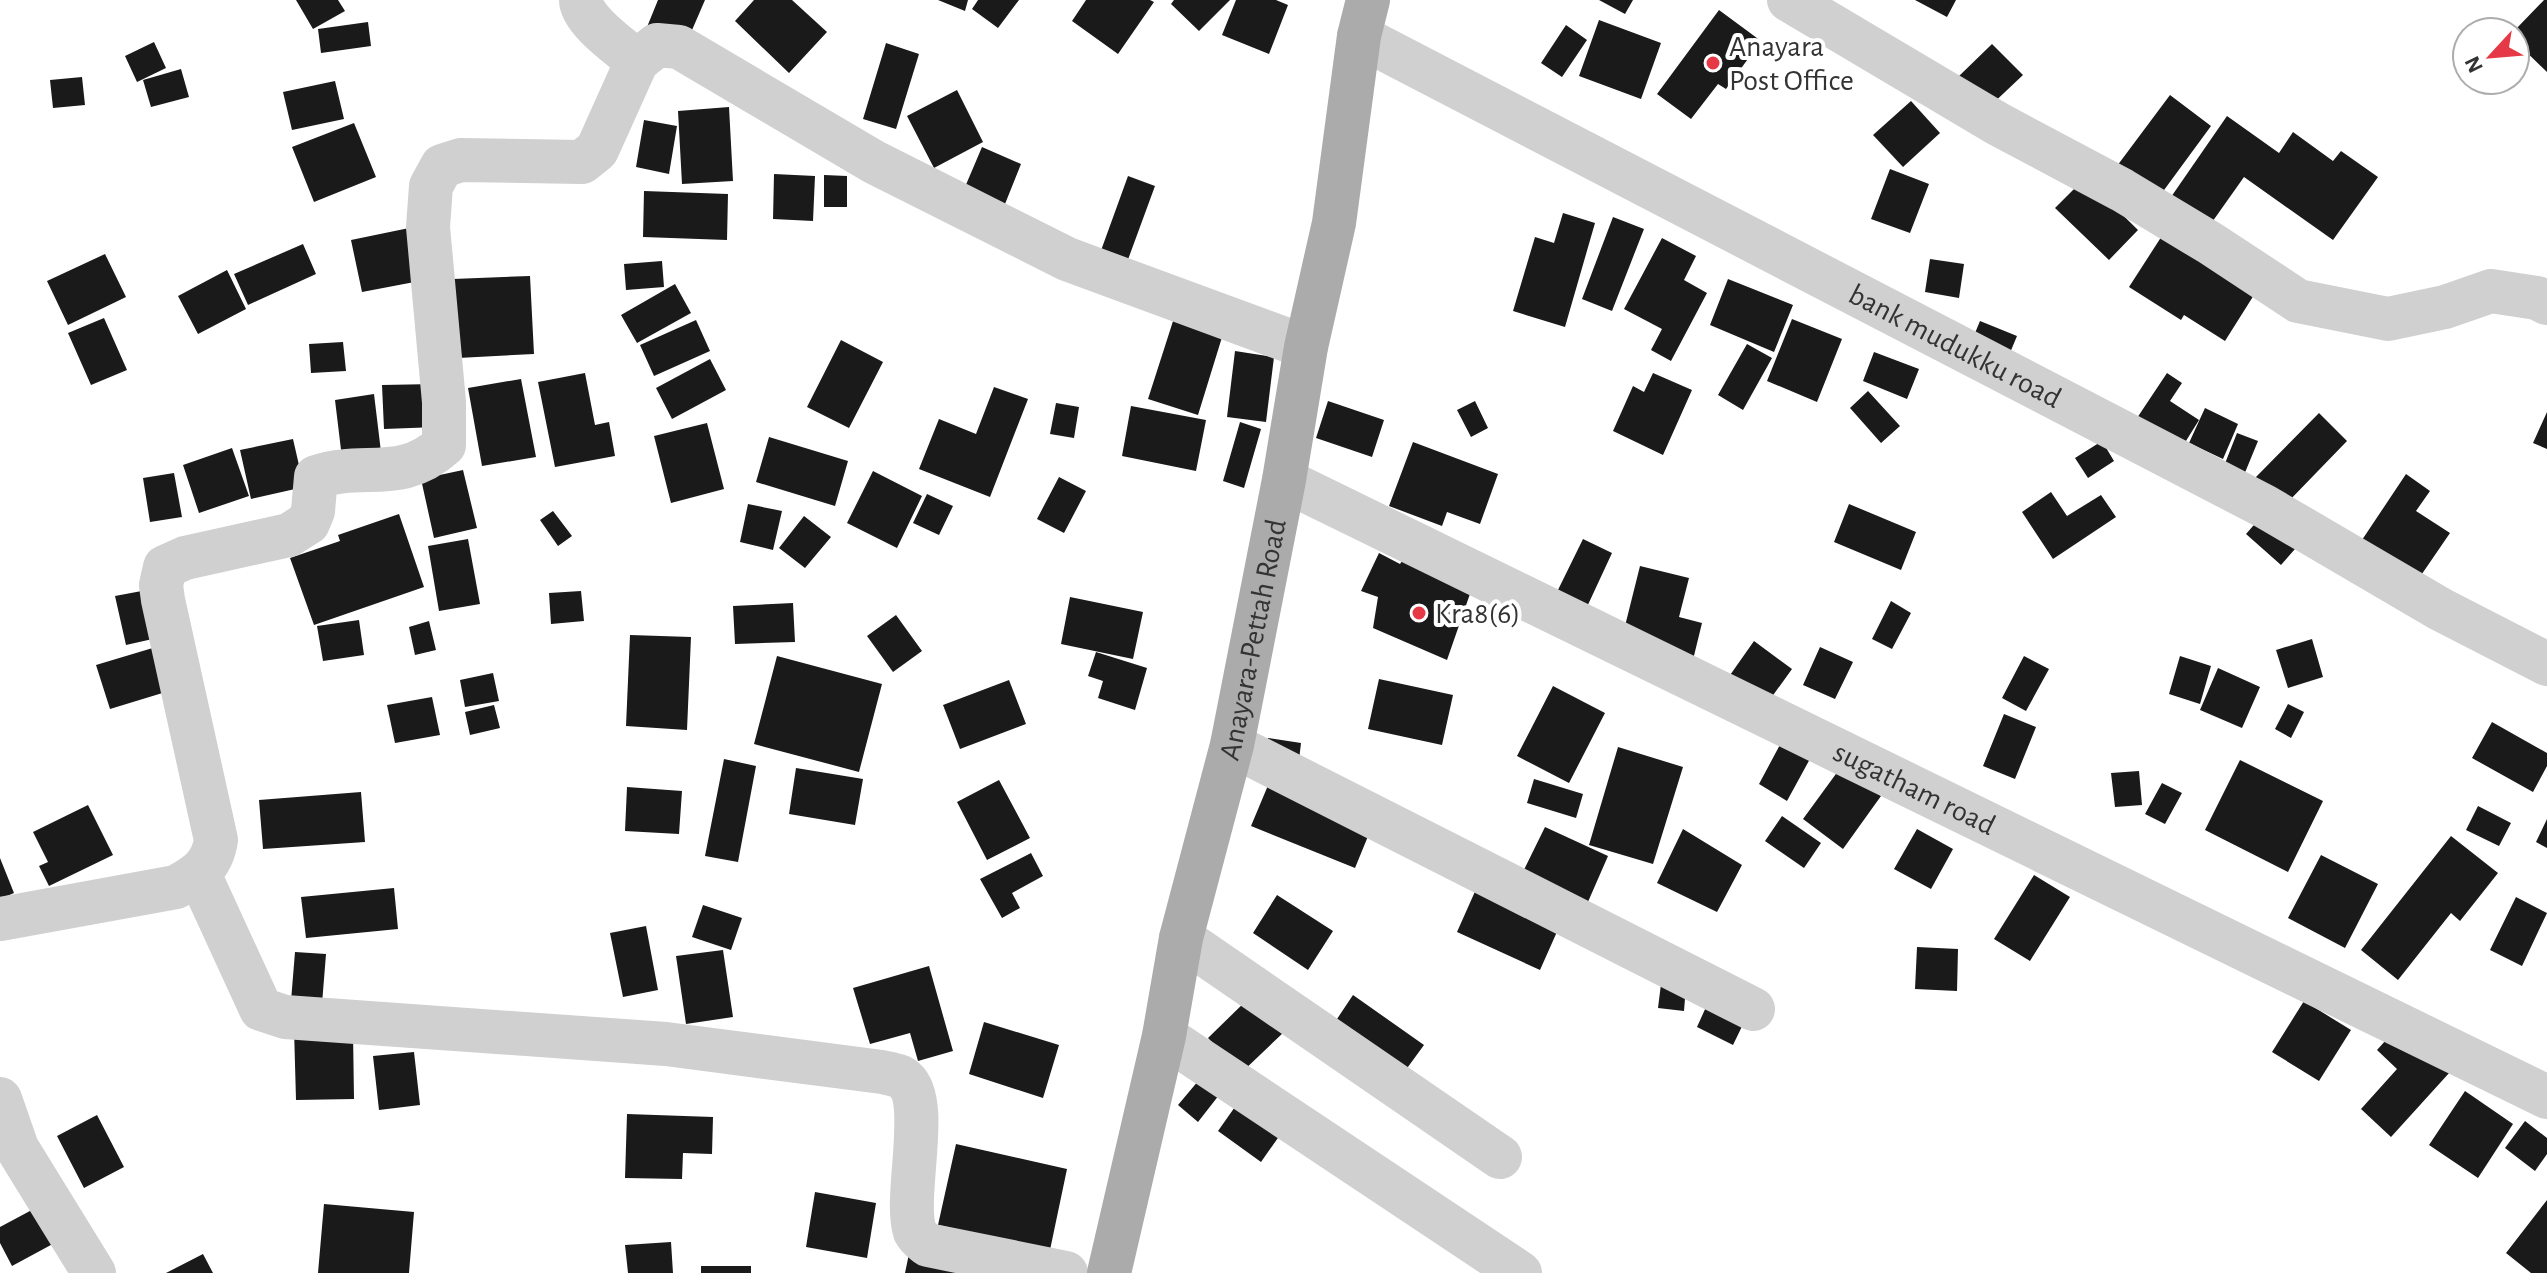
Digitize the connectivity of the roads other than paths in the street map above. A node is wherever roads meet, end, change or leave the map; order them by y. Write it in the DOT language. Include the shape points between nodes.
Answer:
graph roads {
  1 [pos="581,0"];
  2 [pos="1789,0"];
  3 [pos="1364,18"];
  4 [pos="637,61"];
  5 [pos="2547,303"];
  6 [pos="1306,347"];
  7 [pos="1284,480"];
  8 [pos="2547,664"];
  9 [pos="1232,745"];
  10 [pos="199,874"];
  11 [pos="0,919"];
  12 [pos="1181,938"];
  13 [pos="1753,1009"];
  14 [pos="1164,1036"];
  15 [pos="2547,1097"];
  16 [pos="0,1099"];
  17 [pos="1500,1157"];
  18 [pos="94,1273"];
  19 [pos="1066,1273"];
  20 [pos="1109,1273"];
  21 [pos="1520,1273"];
  1 -- 4 [label="street" via="581,8 599,29"];
  2 -- 5 [label="street" via="1998,124 2122,190 2298,301 2388,319 2491,291"];
  3 -- 6 [label="main road, Anayara-Pettah Road" via="1334,223"];
  3 -- 8 [label="street, bank mudukku road"];
  4 -- 6 [label="street" via="657,45 679,47 874,162 1067,259"];
  4 -- 10 [label="street" via="597,150 582,162 461,160 442,166 431,186 428,227 444,445 410,467 316,477 308,523 289,535 165,567 163,600 216,840 213,856"];
  6 -- 7 [label="main road, Anayara-Pettah Road"];
  7 -- 9 [label="main road, Anayara-Pettah Road"];
  7 -- 15 [label="street, sugatham road"];
  9 -- 12 [label="main road, Anayara-Pettah Road"];
  9 -- 13 [label="street"];
  10 -- 11 [label="street" via="147,894"];
  10 -- 19 [label="street" via="261,1009 285,1017 666,1044 904,1078 913,1090 916,1114 916,1236 928,1245"];
  12 -- 14 [label="main road, Anayara-Pettah Road"];
  12 -- 17 [label="street"];
  14 -- 20 [label="main road, Anayara-Pettah Road"];
  14 -- 21 [label="street"];
  16 -- 18 [label="street" via="17,1148"];
}
